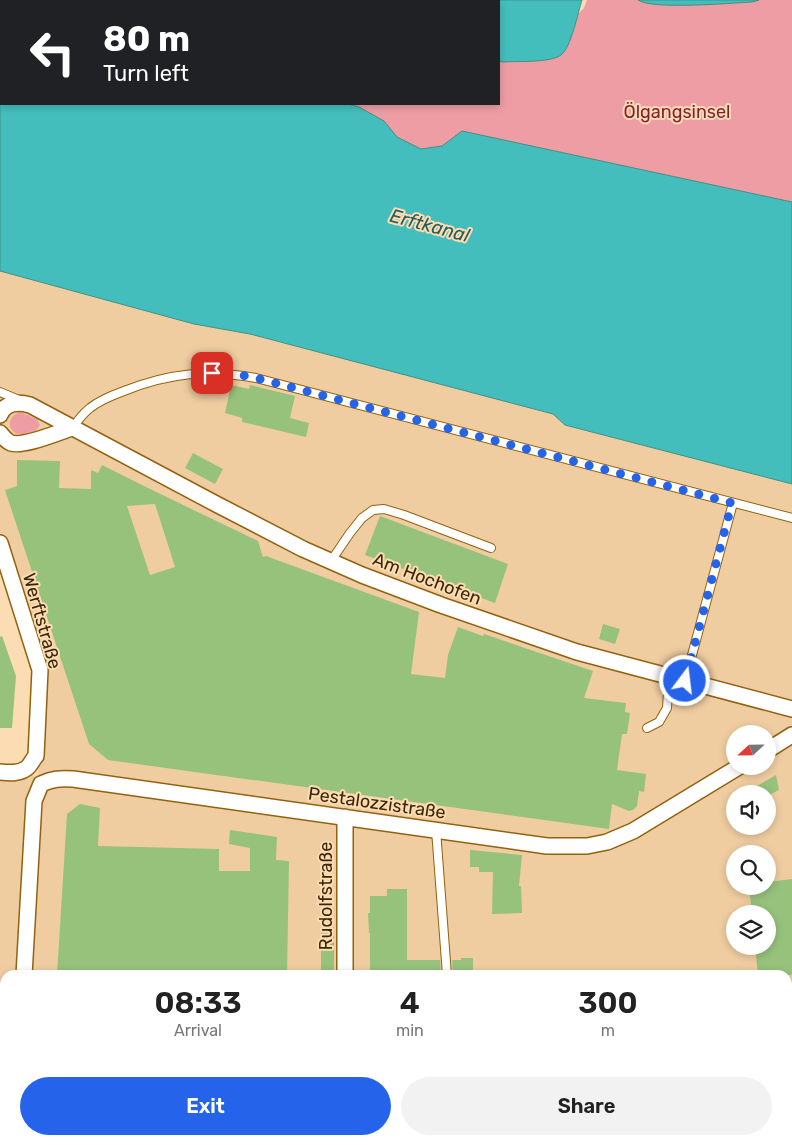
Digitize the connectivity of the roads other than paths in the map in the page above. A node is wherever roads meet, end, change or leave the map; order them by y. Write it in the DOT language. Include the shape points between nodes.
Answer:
graph roads {
  1 [pos="0,392"];
  2 [pos="30,405"];
  3 [pos="0,415"];
  4 [pos="72,428"];
  5 [pos="0,433"];
  6 [pos="732,503"];
  7 [pos="792,518"];
  8 [pos="0,543"];
  9 [pos="491,548"];
  10 [pos="331,561"];
  11 [pos="669,677"];
  12 [pos="685,681"];
  13 [pos="792,709"];
  14 [pos="647,728"];
  15 [pos="792,735"];
  16 [pos="776,745"];
  17 [pos="28,768"];
  18 [pos="0,772"];
  19 [pos="726,775"];
  20 [pos="41,784"];
  21 [pos="345,817"];
  22 [pos="436,830"];
  23 [pos="24,970"];
  24 [pos="344,970"];
  25 [pos="447,970"];
  1 -- 2 [label="lane"];
  2 -- 3 [label="street" via="9,405"];
  2 -- 4 [label="street, Am Hochofen"];
  4 -- 5 [label="street" via="22,443 12,443"];
  4 -- 6 [label="lane" via="99,402 162,378 212,373 241,375"];
  4 -- 10 [label="street, Am Hochofen"];
  6 -- 7 [label="lane"];
  6 -- 12 [label="lane"];
  8 -- 17 [label="street, Werftstraße" via="40,670 36,756"];
  9 -- 10 [label="lane" via="384,509 373,510 362,518"];
  10 -- 11 [label="street, Am Hochofen" via="371,579 519,633"];
  11 -- 12 [label="street, Am Hochofen"];
  11 -- 14 [label="lane" via="667,708 659,722"];
  12 -- 13 [label="street, Am Hochofen"];
  15 -- 16 [label="street"];
  17 -- 18 [label="street" via="11,773"];
  17 -- 20 [label="street"];
  19 -- 22 [label="street, Pestalozzistraße" via="633,831 587,846 547,846"];
  20 -- 21 [label="street, Pestalozzistraße" via="57,778 73,779"];
  20 -- 23 [label="street" via="34,801"];
  21 -- 22 [label="street, Pestalozzistraße"];
  21 -- 24 [label="street, Rudolfstraße"];
  22 -- 25 [label="lane"];
}
